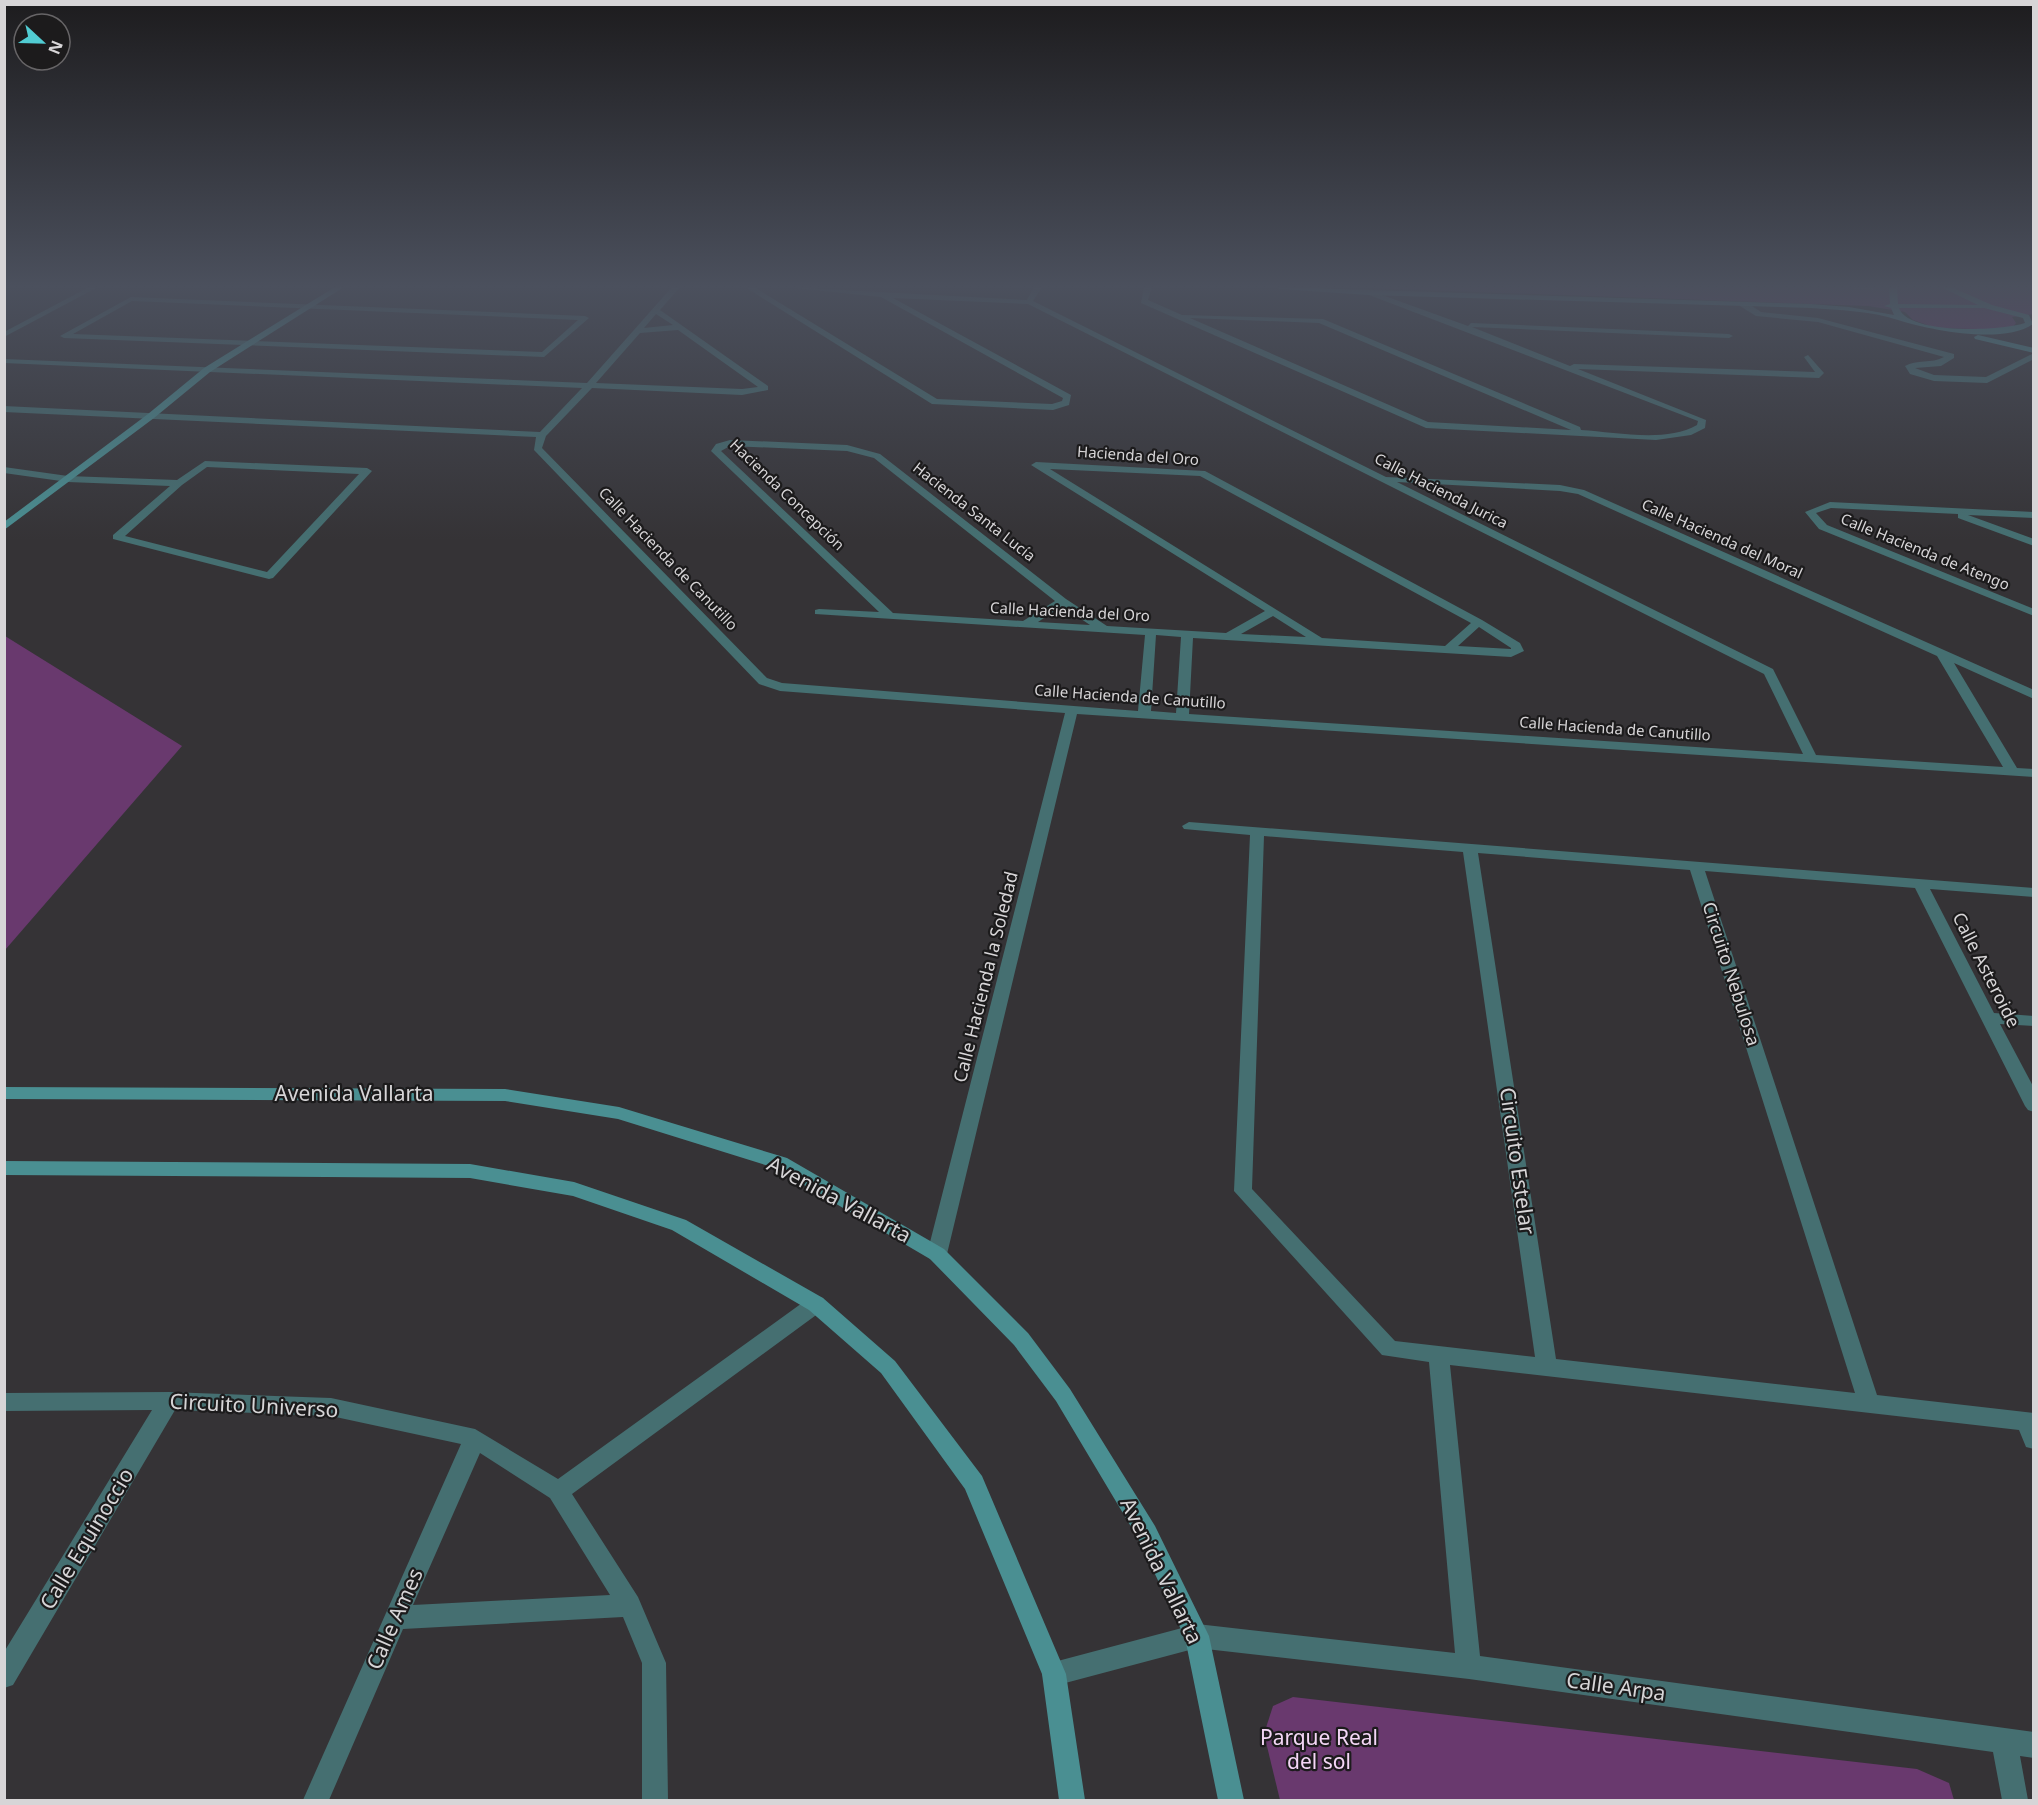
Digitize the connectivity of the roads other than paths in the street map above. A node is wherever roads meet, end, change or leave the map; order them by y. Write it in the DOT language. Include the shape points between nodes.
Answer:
graph roads {
  1 [pos="205,371"];
  2 [pos="236,371"];
  3 [pos="601,371"];
  4 [pos="609,371"];
  5 [pos="742,371"];
  6 [pos="885,371"];
  7 [pos="1021,371"];
  8 [pos="1168,371"];
  9 [pos="1303,371"];
  10 [pos="1440,371"];
  11 [pos="1576,371"];
  12 [pos="1712,371"];
  13 [pos="1819,371"];
  14 [pos="1912,371"];
  15 [pos="2002,371"];
  16 [pos="589,386"];
  17 [pos="633,388"];
  18 [pos="4,409"];
  19 [pos="151,416"];
  20 [pos="1588,433"];
  21 [pos="542,435"];
  22 [pos="865,451"];
  23 [pos="4,470"];
  24 [pos="1382,478"];
  25 [pos="68,479"];
  26 [pos="179,483"];
  27 [pos="1948,511"];
  28 [pos="2034,515"];
  29 [pos="4,527"];
  30 [pos="2034,543"];
  31 [pos="1062,600"];
  32 [pos="819,612"];
  33 [pos="1272,612"];
  34 [pos="2034,613"];
  35 [pos="891,617"];
  36 [pos="1478,622"];
  37 [pos="1026,624"];
  38 [pos="1103,628"];
  39 [pos="1151,631"];
  40 [pos="1187,633"];
  41 [pos="1229,636"];
  42 [pos="1319,641"];
  43 [pos="1449,648"];
  44 [pos="1942,654"];
  45 [pos="2034,695"];
  46 [pos="1072,710"];
  47 [pos="1144,715"];
  48 [pos="1182,717"];
  49 [pos="1812,759"];
  50 [pos="2013,772"];
  51 [pos="2034,773"];
  52 [pos="1189,826"];
  53 [pos="1257,831"];
  54 [pos="1470,848"];
  55 [pos="1696,866"];
  56 [pos="1920,884"];
  57 [pos="2034,893"];
  58 [pos="1988,1018"];
  59 [pos="2034,1021"];
  60 [pos="4,1092"];
  61 [pos="2034,1106"];
  62 [pos="4,1168"];
  63 [pos="938,1254"];
  64 [pos="816,1304"];
  65 [pos="1439,1354"];
  66 [pos="1547,1366"];
  67 [pos="169,1401"];
  68 [pos="4,1402"];
  69 [pos="1869,1403"];
  70 [pos="2031,1428"];
  71 [pos="476,1438"];
  72 [pos="558,1491"];
  73 [pos="630,1605"];
  74 [pos="395,1618"];
  75 [pos="1197,1636"];
  76 [pos="1469,1667"];
  77 [pos="1054,1674"];
  78 [pos="4,1676"];
  79 [pos="2004,1741"];
  80 [pos="2034,1745"];
  81 [pos="315,1800"];
  82 [pos="655,1800"];
  83 [pos="1072,1800"];
  84 [pos="1231,1800"];
  85 [pos="2015,1800"];
  1 -- 19 [label="street"];
  2 -- 16 [label="street"];
  3 -- 16 [label="street"];
  4 -- 17 [label="street"];
  5 -- 17 [label="street" via="765,388 742,392"];
  6 -- 7 [label="street" via="935,402 1053,407 1066,403 1068,397"];
  8 -- 24 [label="street, Calle Hacienda Jurica"];
  9 -- 20 [label="street" via="1426,425"];
  10 -- 20 [label="street"];
  11 -- 20 [label="street" via="1702,420 1702,426 1676,435"];
  12 -- 13 [label="street" via="1819,375"];
  14 -- 15 [label="street" via="1934,378 1987,380"];
  16 -- 17 [label="street"];
  16 -- 21 [label="street"];
  18 -- 19 [label="street"];
  19 -- 21 [label="street"];
  19 -- 25 [label="street"];
  21 -- 46 [label="street, Calle Hacienda de Canutillo" via="537,448 763,681 780,687"];
  22 -- 31 [label="street, Hacienda Santa Lucía" via="877,456"];
  22 -- 35 [label="street, Hacienda Concepción" via="730,443 718,446 716,451"];
  23 -- 25 [label="street"];
  24 -- 44 [label="street, Calle Hacienda del Moral" via="1581,492"];
  24 -- 49 [label="street, Calle Hacienda Jurica" via="1769,672"];
  25 -- 26 [label="street"];
  25 -- 29 [label="street"];
  26 -- 26 [label="street" via="117,537 269,576 367,471 205,464"];
  27 -- 28 [label="street"];
  27 -- 30 [label="street"];
  27 -- 34 [label="street, Calle Hacienda de Atengo" via="1830,505 1810,512 1823,527"];
  31 -- 37 [label="street"];
  31 -- 38 [label="street, Hacienda Santa Lucía"];
  32 -- 35 [label="street, Calle Hacienda del Oro"];
  33 -- 36 [label="street, Hacienda del Oro" via="1036,465 1202,473"];
  33 -- 41 [label="street"];
  33 -- 42 [label="street, Hacienda del Oro"];
  35 -- 37 [label="street, Calle Hacienda del Oro"];
  36 -- 43 [label="street"];
  36 -- 43 [label="street, Hacienda del Oro" via="1518,651"];
  37 -- 38 [label="street, Calle Hacienda del Oro"];
  38 -- 39 [label="street, Calle Hacienda del Oro"];
  39 -- 40 [label="street, Calle Hacienda del Oro"];
  39 -- 47 [label="street"];
  40 -- 41 [label="street, Calle Hacienda del Oro"];
  40 -- 48 [label="street"];
  41 -- 42 [label="street, Calle Hacienda del Oro"];
  42 -- 43 [label="street, Hacienda del Oro"];
  44 -- 45 [label="street, Calle Hacienda del Moral"];
  44 -- 50 [label="street"];
  46 -- 47 [label="street, Calle Hacienda de Canutillo"];
  46 -- 63 [label="street, Calle Hacienda la Soledad"];
  47 -- 48 [label="street, Calle Hacienda de Canutillo"];
  48 -- 49 [label="street, Calle Hacienda de Canutillo"];
  49 -- 50 [label="street, Calle Hacienda de Canutillo"];
  50 -- 51 [label="street, Calle Hacienda de Canutillo"];
  52 -- 53 [label="street"];
  53 -- 54 [label="street"];
  53 -- 65 [label="street" via="1243,1191 1389,1349"];
  54 -- 55 [label="street"];
  54 -- 66 [label="street, Circuito Estelar"];
  55 -- 56 [label="street"];
  55 -- 69 [label="street, Circuito Nebulosa"];
  56 -- 57 [label="street"];
  56 -- 58 [label="street, Calle Asteroide"];
  58 -- 59 [label="street"];
  58 -- 61 [label="street, Calle Asteroide"];
  60 -- 63 [label="street, Avenida Vallarta" via="505,1095 619,1113 781,1163"];
  62 -- 64 [label="street" via="470,1171 574,1189 679,1225"];
  63 -- 75 [label="street, Avenida Vallarta" via="1021,1340 1063,1395 1147,1533"];
  64 -- 72 [label="street"];
  64 -- 77 [label="street" via="888,1367 975,1483"];
  65 -- 66 [label="street"];
  65 -- 76 [label="street"];
  66 -- 69 [label="street"];
  67 -- 68 [label="street, Circuito Universo"];
  67 -- 71 [label="street, Circuito Universo" via="331,1407"];
  67 -- 78 [label="street, Calle Equinoccio"];
  69 -- 70 [label="street"];
  71 -- 72 [label="street, Circuito Universo"];
  71 -- 74 [label="street, Calle Ames"];
  72 -- 73 [label="street, Circuito Universo"];
  73 -- 74 [label="street"];
  73 -- 82 [label="street, Circuito Universo" via="654,1663"];
  74 -- 81 [label="street, Calle Ames"];
  75 -- 76 [label="street, Calle Arpa"];
  75 -- 77 [label="street"];
  75 -- 84 [label="street, Avenida Vallarta"];
  76 -- 79 [label="street, Calle Arpa"];
  77 -- 83 [label="street"];
  79 -- 80 [label="street, Calle Arpa"];
  79 -- 85 [label="street"];
}
